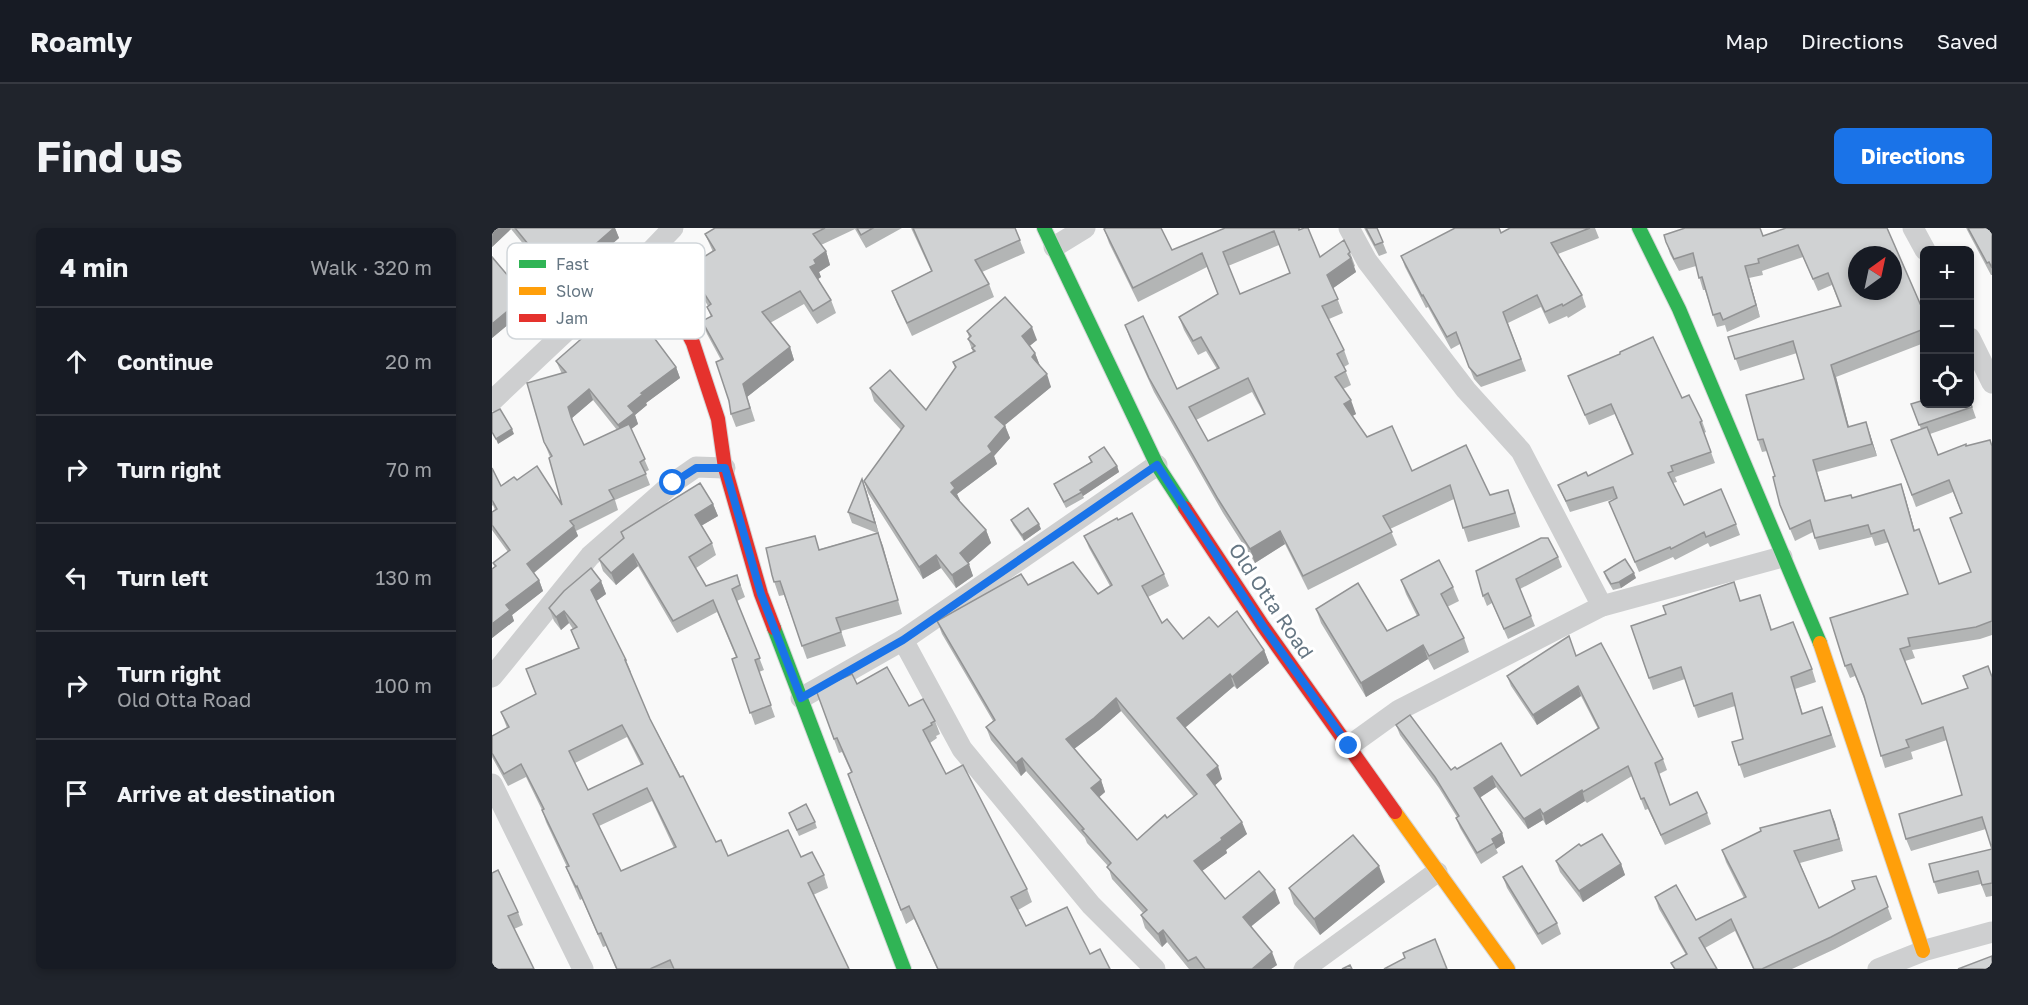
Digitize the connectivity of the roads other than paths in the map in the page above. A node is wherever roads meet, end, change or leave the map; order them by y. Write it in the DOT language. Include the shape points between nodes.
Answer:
graph roads {
  1 [pos="672,228"];
  2 [pos="1085,228"];
  3 [pos="1349,228"];
  4 [pos="1638,228"];
  5 [pos="1913,228"];
  6 [pos="1049,237"];
  7 [pos="658,243"];
  8 [pos="1923,246"];
  9 [pos="557,339"];
  10 [pos="691,339"];
  11 [pos="1974,346"];
  12 [pos="1992,382"];
  13 [pos="492,400"];
  14 [pos="1157,465"];
  15 [pos="725,468"];
  16 [pos="1782,557"];
  17 [pos="1602,606"];
  18 [pos="903,640"];
  19 [pos="492,677"];
  20 [pos="801,698"];
  21 [pos="1349,746"];
  22 [pos="492,784"];
  23 [pos="1437,872"];
  24 [pos="1992,932"];
  25 [pos="1923,951"];
  26 [pos="584,969"];
  27 [pos="904,969"];
  28 [pos="1155,969"];
  29 [pos="1304,969"];
  30 [pos="1508,969"];
  31 [pos="1878,969"];
  1 -- 7 [label="street"];
  2 -- 6 [label="street"];
  3 -- 17 [label="street" via="1367,261 1466,390 1521,451"];
  4 -- 16 [label="street" via="1679,309"];
  5 -- 8 [label="street"];
  6 -- 14 [label="street, Old Otta Road"];
  9 -- 13 [label="street"];
  10 -- 15 [label="street" via="718,419"];
  11 -- 12 [label="street"];
  14 -- 18 [label="street"];
  14 -- 21 [label="street, Old Otta Road" via="1263,626"];
  15 -- 19 [label="street" via="696,468 673,483 590,556"];
  15 -- 20 [label="street" via="761,594"];
  16 -- 17 [label="street"];
  16 -- 25 [label="street" via="1826,658"];
  17 -- 21 [label="street" via="1398,710"];
  18 -- 20 [label="street"];
  18 -- 28 [label="street" via="962,749 1091,905"];
  20 -- 27 [label="street"];
  21 -- 23 [label="street, Old Otta Road"];
  22 -- 26 [label="street"];
  23 -- 29 [label="street"];
  23 -- 30 [label="street, Old Otta Road"];
  24 -- 25 [label="street"];
  25 -- 31 [label="street"];
}
